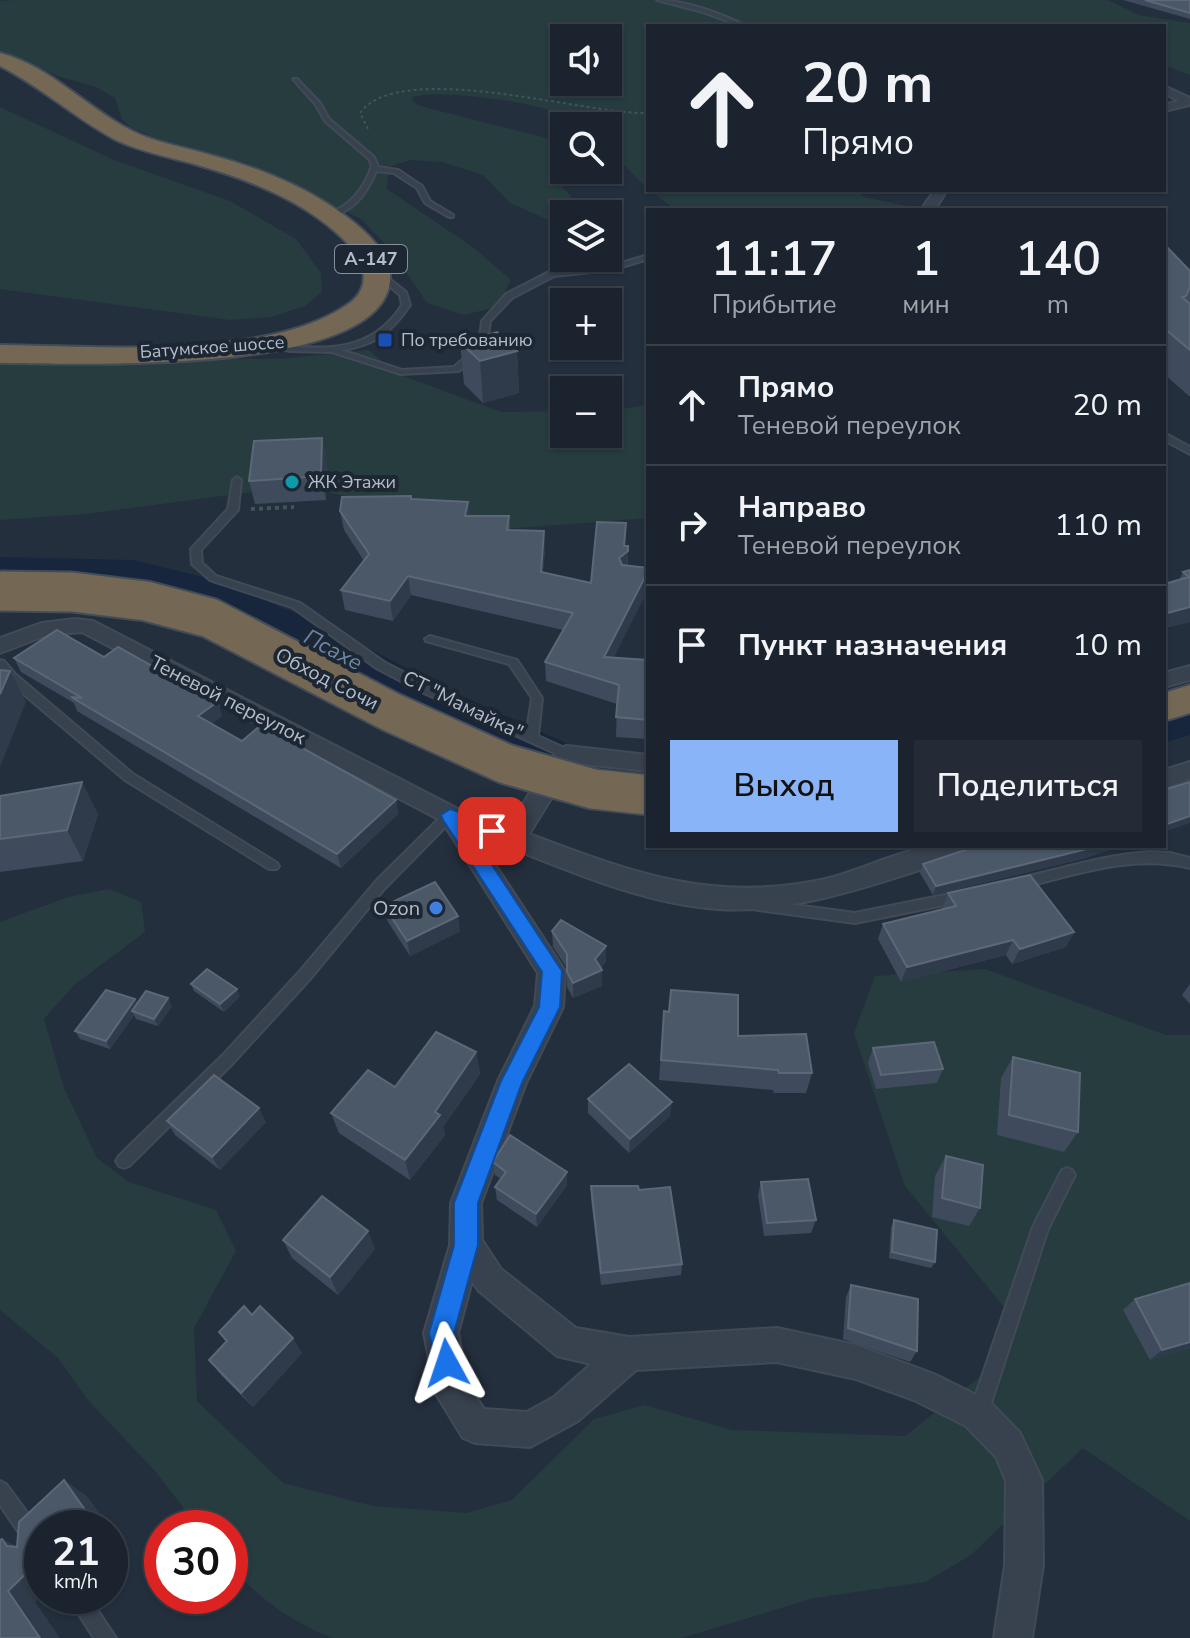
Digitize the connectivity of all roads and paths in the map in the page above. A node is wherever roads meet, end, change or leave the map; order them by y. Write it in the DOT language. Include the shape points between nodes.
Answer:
graph roads {
  1 [pos="659,0"];
  2 [pos="739,24"];
  3 [pos="0,59"];
  4 [pos="0,73"];
  5 [pos="295,80"];
  6 [pos="1166,90"];
  7 [pos="1166,108"];
  8 [pos="646,113"];
  9 [pos="368,129"];
  10 [pos="374,169"];
  11 [pos="327,216"];
  12 [pos="451,216"];
  13 [pos="342,258"];
  14 [pos="646,258"];
  15 [pos="376,271"];
  16 [pos="348,285"];
  17 [pos="0,341"];
  18 [pos="269,345"];
  19 [pos="335,351"];
  20 [pos="0,354"];
  21 [pos="1166,437"];
  22 [pos="1190,451"];
  23 [pos="237,480"];
  24 [pos="294,507"];
  25 [pos="233,510"];
  26 [pos="0,591"];
  27 [pos="430,639"];
  28 [pos="0,646"];
  29 [pos="0,664"];
  30 [pos="1190,673"];
  31 [pos="1166,679"];
  32 [pos="1190,699"];
  33 [pos="1166,706"];
  34 [pos="532,738"];
  35 [pos="567,754"];
  36 [pos="646,763"];
  37 [pos="1190,770"];
  38 [pos="1166,778"];
  39 [pos="646,795"];
  40 [pos="450,815"];
  41 [pos="513,839"];
  42 [pos="957,848"];
  43 [pos="1190,863"];
  44 [pos="273,866"];
  45 [pos="1004,887"];
  46 [pos="974,894"];
  47 [pos="719,899"];
  48 [pos="124,1161"];
  49 [pos="1067,1175"];
  50 [pos="466,1245"];
  51 [pos="629,1354"];
  52 [pos="978,1414"];
  53 [pos="0,1490"];
  54 [pos="24,1524"];
  55 [pos="89,1614"];
  56 [pos="106,1638"];
  57 [pos="1013,1638"];
  1 -- 2 [label="lane"];
  3 -- 11 [label="highway, А-147" via="123,134 248,173"];
  4 -- 13 [label="highway, А-147" via="110,144 232,181 263,196 323,237"];
  5 -- 10 [label="lane" via="327,120 372,158"];
  6 -- 7 [label="street" via="1186,100"];
  8 -- 9 [label="path" via="414,89 368,102 360,113"];
  10 -- 11 [label="lane" via="359,200"];
  10 -- 12 [label="lane" via="396,171 420,187 427,202"];
  11 -- 15 [label="highway, А-147" via="351,232"];
  14 -- 19 [label="lane" via="612,268 552,274 509,296 486,321 483,347 456,369 401,372"];
  15 -- 18 [label="highway, Батумское шоссе / А-147" via="378,290 356,315 303,339"];
  15 -- 19 [label="lane" via="403,294 401,317 369,339"];
  16 -- 17 [label="highway, Батумское шоссе / А-147" via="316,313 265,329"];
  18 -- 19 [label="lane"];
  18 -- 20 [label="highway, Батумское шоссе / А-147"];
  21 -- 22 [label="lane"];
  23 -- 25 [label="lane"];
  24 -- 25 [label="path"];
  25 -- 34 [label="lane, СТ \"Мамайка\"" via="196,549 197,564 213,578 296,605 380,665"];
  26 -- 39 [label="highway, Обход Сочи, bridge" via="146,601 210,618 391,712 506,764 593,789"];
  27 -- 34 [label="lane" via="513,662 537,698"];
  28 -- 40 [label="street, Теневой переулок" via="67,624 86,626"];
  29 -- 44 [label="lane" via="129,777"];
  30 -- 31 [label="street"];
  32 -- 33 [label="highway"];
  34 -- 35 [label="lane, СТ \"Мамайка\""];
  35 -- 36 [label="street"];
  35 -- 41 [label="street"];
  37 -- 38 [label="street"];
  40 -- 41 [label="street, Теневой переулок"];
  40 -- 48 [label="lane" via="381,884 228,1059"];
  40 -- 50 [label="street, Теневой переулок" via="552,971 549,1007 512,1081 466,1203"];
  41 -- 47 [label="street, Теневой переулок" via="633,883"];
  42 -- 47 [label="street, Теневой переулок" via="821,890"];
  43 -- 45 [label="lane" via="1139,856"];
  46 -- 47 [label="lane" via="855,918"];
  49 -- 52 [label="lane" via="1041,1227"];
  50 -- 51 [label="street" via="490,1280 569,1344"];
  50 -- 51 [label="street, Теневой переулок" via="441,1333 453,1394 475,1426 530,1430 566,1409"];
  51 -- 52 [label="street" via="777,1345 856,1362"];
  52 -- 57 [label="street" via="1008,1445 1024,1480 1024,1565"];
  53 -- 54 [label="lane"];
  55 -- 56 [label="lane"];
}
